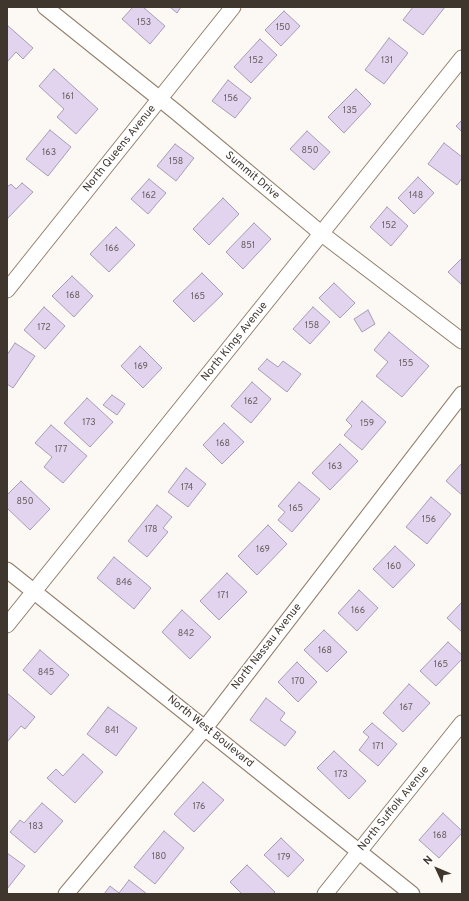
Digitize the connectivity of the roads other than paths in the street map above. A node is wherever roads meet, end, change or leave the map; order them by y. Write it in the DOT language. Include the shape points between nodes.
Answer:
graph roads {
  1 [pos="45,7"];
  2 [pos="233,7"];
  3 [pos="462,58"];
  4 [pos="160,99"];
  5 [pos="322,234"];
  6 [pos="7,290"];
  7 [pos="462,341"];
  8 [pos="462,394"];
  9 [pos="7,570"];
  10 [pos="34,591"];
  11 [pos="7,625"];
  12 [pos="462,723"];
  13 [pos="205,728"];
  14 [pos="360,852"];
  15 [pos="66,894"];
  16 [pos="325,894"];
  17 [pos="412,894"];
  1 -- 4 [label="street, Summit Drive"];
  2 -- 4 [label="street, North Queens Avenue"];
  3 -- 5 [label="street, North Kings Avenue"];
  4 -- 5 [label="street, Summit Drive"];
  4 -- 6 [label="street, North Queens Avenue"];
  5 -- 7 [label="street, Summit Drive"];
  5 -- 10 [label="street, North Kings Avenue"];
  8 -- 13 [label="street, North Nassau Avenue"];
  9 -- 10 [label="street, North West Boulevard"];
  10 -- 11 [label="street, North Kings Avenue"];
  10 -- 13 [label="street, North West Boulevard"];
  12 -- 14 [label="street, North Suffolk Avenue"];
  13 -- 14 [label="street, North West Boulevard"];
  13 -- 15 [label="street, North Nassau Avenue"];
  14 -- 16 [label="street, North Suffolk Avenue"];
  14 -- 17 [label="street, North West Boulevard"];
}
